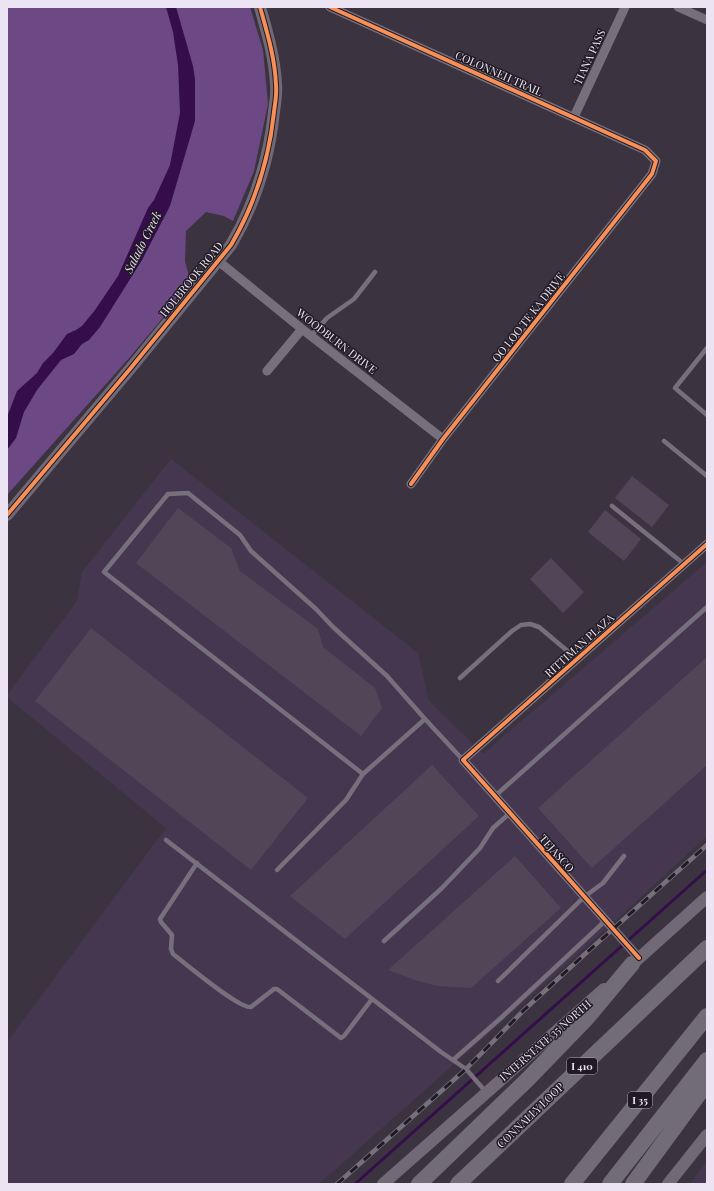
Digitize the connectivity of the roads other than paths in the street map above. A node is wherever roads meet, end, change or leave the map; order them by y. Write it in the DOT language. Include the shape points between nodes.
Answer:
graph roads {
  1 [pos="260,7"];
  2 [pos="330,7"];
  3 [pos="625,7"];
  4 [pos="678,7"];
  5 [pos="707,20"];
  6 [pos="574,117"];
  7 [pos="656,161"];
  8 [pos="217,260"];
  9 [pos="375,272"];
  10 [pos="302,328"];
  11 [pos="311,336"];
  12 [pos="707,348"];
  13 [pos="268,371"];
  14 [pos="707,415"];
  15 [pos="443,439"];
  16 [pos="664,441"];
  17 [pos="707,476"];
  18 [pos="411,484"];
  19 [pos="612,506"];
  20 [pos="7,515"];
  21 [pos="707,544"];
  22 [pos="684,564"];
  23 [pos="707,607"];
  24 [pos="576,659"];
  25 [pos="460,678"];
  26 [pos="425,720"];
  27 [pos="463,760"];
  28 [pos="362,774"];
  29 [pos="495,796"];
  30 [pos="510,813"];
  31 [pos="166,840"];
  32 [pos="624,856"];
  33 [pos="197,863"];
  34 [pos="277,870"];
  35 [pos="584,897"];
  36 [pos="707,897"];
  37 [pos="605,921"];
  38 [pos="384,941"];
  39 [pos="707,948"];
  40 [pos="636,961"];
  41 [pos="498,981"];
  42 [pos="372,999"];
  43 [pos="707,1016"];
  44 [pos="453,1060"];
  45 [pos="707,1060"];
  46 [pos="707,1083"];
  47 [pos="486,1092"];
  48 [pos="707,1135"];
  49 [pos="383,1184"];
  50 [pos="419,1184"];
  51 [pos="458,1184"];
  52 [pos="572,1184"];
  53 [pos="610,1184"];
  54 [pos="633,1184"];
  55 [pos="668,1184"];
  1 -- 8 [label="street, HOLBROOK ROAD" via="274,60 276,86 267,160 243,225 231,245"];
  2 -- 6 [label="street, COLONNEH TRAIL"];
  3 -- 6 [label="street, TIANA PASS"];
  4 -- 5 [label="street"];
  6 -- 7 [label="street, COLONNEH TRAIL" via="645,150"];
  7 -- 15 [label="street, OO LOO TE KA DRIVE" via="652,174"];
  8 -- 10 [label="street, WOODBURN DRIVE"];
  8 -- 20 [label="street, HOLBROOK ROAD" via="130,369"];
  9 -- 11 [label="lane" via="354,299 326,318"];
  10 -- 11 [label="street, WOODBURN DRIVE"];
  10 -- 13 [label="street"];
  11 -- 15 [label="street, WOODBURN DRIVE"];
  12 -- 14 [label="lane" via="675,388"];
  15 -- 18 [label="street, OO LOO TE KA DRIVE"];
  16 -- 17 [label="lane"];
  19 -- 22 [label="lane"];
  21 -- 22 [label="street, RITTIMAN PLAZA"];
  22 -- 24 [label="street, RITTIMAN PLAZA"];
  23 -- 29 [label="lane"];
  24 -- 25 [label="lane" via="539,627 521,625"];
  24 -- 27 [label="street, RITTIMAN PLAZA"];
  26 -- 27 [label="lane"];
  26 -- 28 [label="lane"];
  26 -- 28 [label="lane" via="387,676 251,551 240,535 188,493 168,494 104,572"];
  27 -- 29 [label="street, TEJASCO"];
  28 -- 34 [label="lane" via="346,800"];
  29 -- 30 [label="street, TEJASCO"];
  30 -- 35 [label="street, TEJASCO"];
  30 -- 38 [label="lane" via="493,828 480,848 442,888"];
  31 -- 33 [label="lane"];
  32 -- 35 [label="lane" via="603,883"];
  33 -- 42 [label="lane"];
  33 -- 42 [label="lane" via="160,919 172,935 170,949 173,954 247,1008 274,988 278,989 341,1038"];
  35 -- 37 [label="street, TEJASCO"];
  35 -- 41 [label="lane"];
  36 -- 40 [label="street, INTERSTATE 35 NORTH"];
  37 -- 40 [label="street, TEJASCO" via="628,947"];
  37 -- 44 [label="lane" via="502,1018"];
  39 -- 51 [label="highway, CONNALLY LOOP / I 410"];
  40 -- 47 [label="street, INTERSTATE 35 NORTH"];
  40 -- 50 [label="highway" via="587,1018 528,1079"];
  42 -- 44 [label="lane"];
  43 -- 52 [label="highway, I 35"];
  44 -- 47 [label="lane" via="461,1064"];
  45 -- 53 [label="highway, I 35"];
  46 -- 54 [label="highway"];
  47 -- 49 [label="street, INTERSTATE 35 NORTH"];
  48 -- 55 [label="street"];
}
